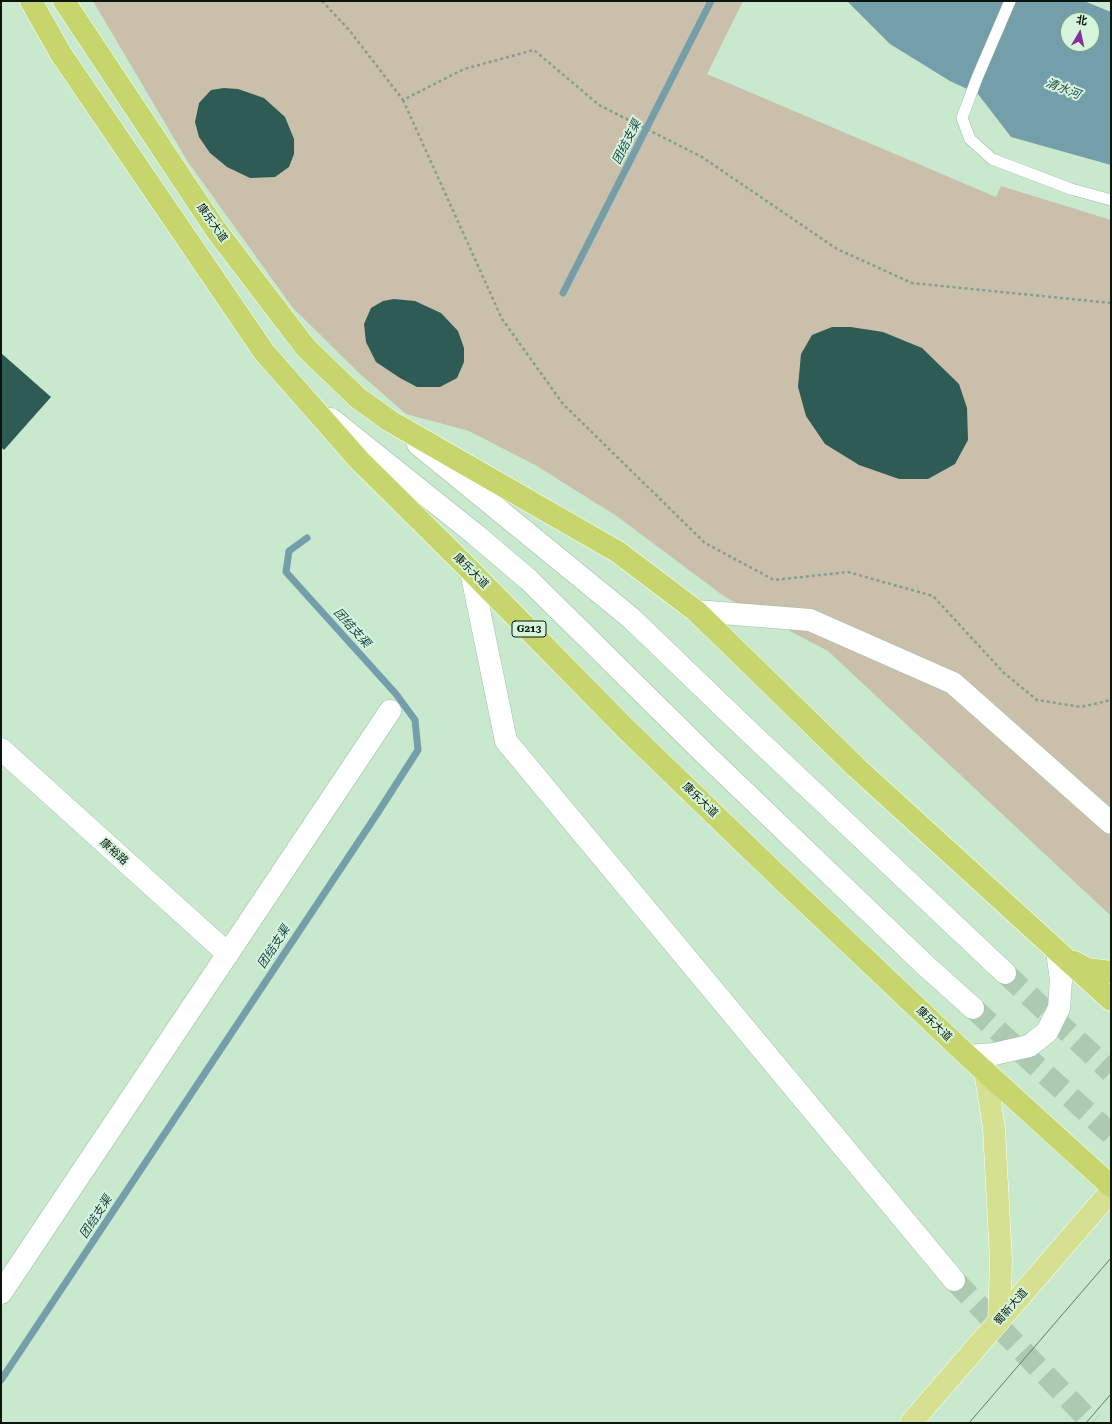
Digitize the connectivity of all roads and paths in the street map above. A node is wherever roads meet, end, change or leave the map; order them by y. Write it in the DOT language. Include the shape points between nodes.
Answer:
graph roads {
  1 [pos="31,1"];
  2 [pos="64,1"];
  3 [pos="322,1"];
  4 [pos="1010,1"];
  5 [pos="403,100"];
  6 [pos="1111,200"];
  7 [pos="1111,303"];
  8 [pos="305,398"];
  9 [pos="390,421"];
  10 [pos="471,571"];
  11 [pos="696,611"];
  12 [pos="1111,700"];
  13 [pos="390,711"];
  14 [pos="1,749"];
  15 [pos="1111,823"];
  16 [pos="228,954"];
  17 [pos="1061,954"];
  18 [pos="1111,972"];
  19 [pos="1005,974"];
  20 [pos="1111,1000"];
  21 [pos="973,1008"];
  22 [pos="968,1056"];
  23 [pos="985,1071"];
  24 [pos="1111,1186"];
  25 [pos="1111,1191"];
  26 [pos="954,1280"];
  27 [pos="1,1293"];
  28 [pos="999,1321"];
  29 [pos="911,1423"];
  1 -- 8 [label="highway, 康乐大道 / G213" via="61,54 264,352"];
  2 -- 9 [label="highway, 康乐大道" via="216,230 306,348 358,398"];
  3 -- 5 [label="path" via="350,31"];
  4 -- 6 [label="lane" via="962,118 970,139 992,158 1072,189"];
  5 -- 7 [label="path" via="464,69 534,50 599,105 702,157 836,249 912,283"];
  5 -- 12 [label="path" via="502,319 563,404 705,543 774,580 848,572 934,596 1004,673 1037,700 1081,706"];
  8 -- 10 [label="highway, 康乐大道 / G213" via="359,460"];
  8 -- 21 [label="street, 康乐大道" via="529,580 712,761"];
  9 -- 11 [label="highway, 康乐大道" via="618,552"];
  9 -- 19 [label="street, 康乐大道" via="631,618"];
  10 -- 22 [label="highway, 康乐大道 / G213" via="627,730"];
  10 -- 26 [label="street" via="506,741"];
  11 -- 15 [label="street" via="810,620 953,683"];
  11 -- 17 [label="highway, 康乐大道" via="857,768"];
  13 -- 16 [label="street"];
  14 -- 16 [label="street, 康裕路"];
  16 -- 27 [label="street"];
  17 -- 18 [label="highway" via="1087,968"];
  17 -- 20 [label="highway, 康乐大道"];
  17 -- 22 [label="street" via="1059,1008 1047,1032 1029,1046 994,1054"];
  22 -- 23 [label="highway, 康乐大道 / G213"];
  23 -- 24 [label="highway, 康乐大道 / G213"];
  23 -- 28 [label="main road" via="994,1128 1001,1261"];
  25 -- 28 [label="main road, 蜀新大道"];
  28 -- 29 [label="main road, 蜀新大道"];
}
